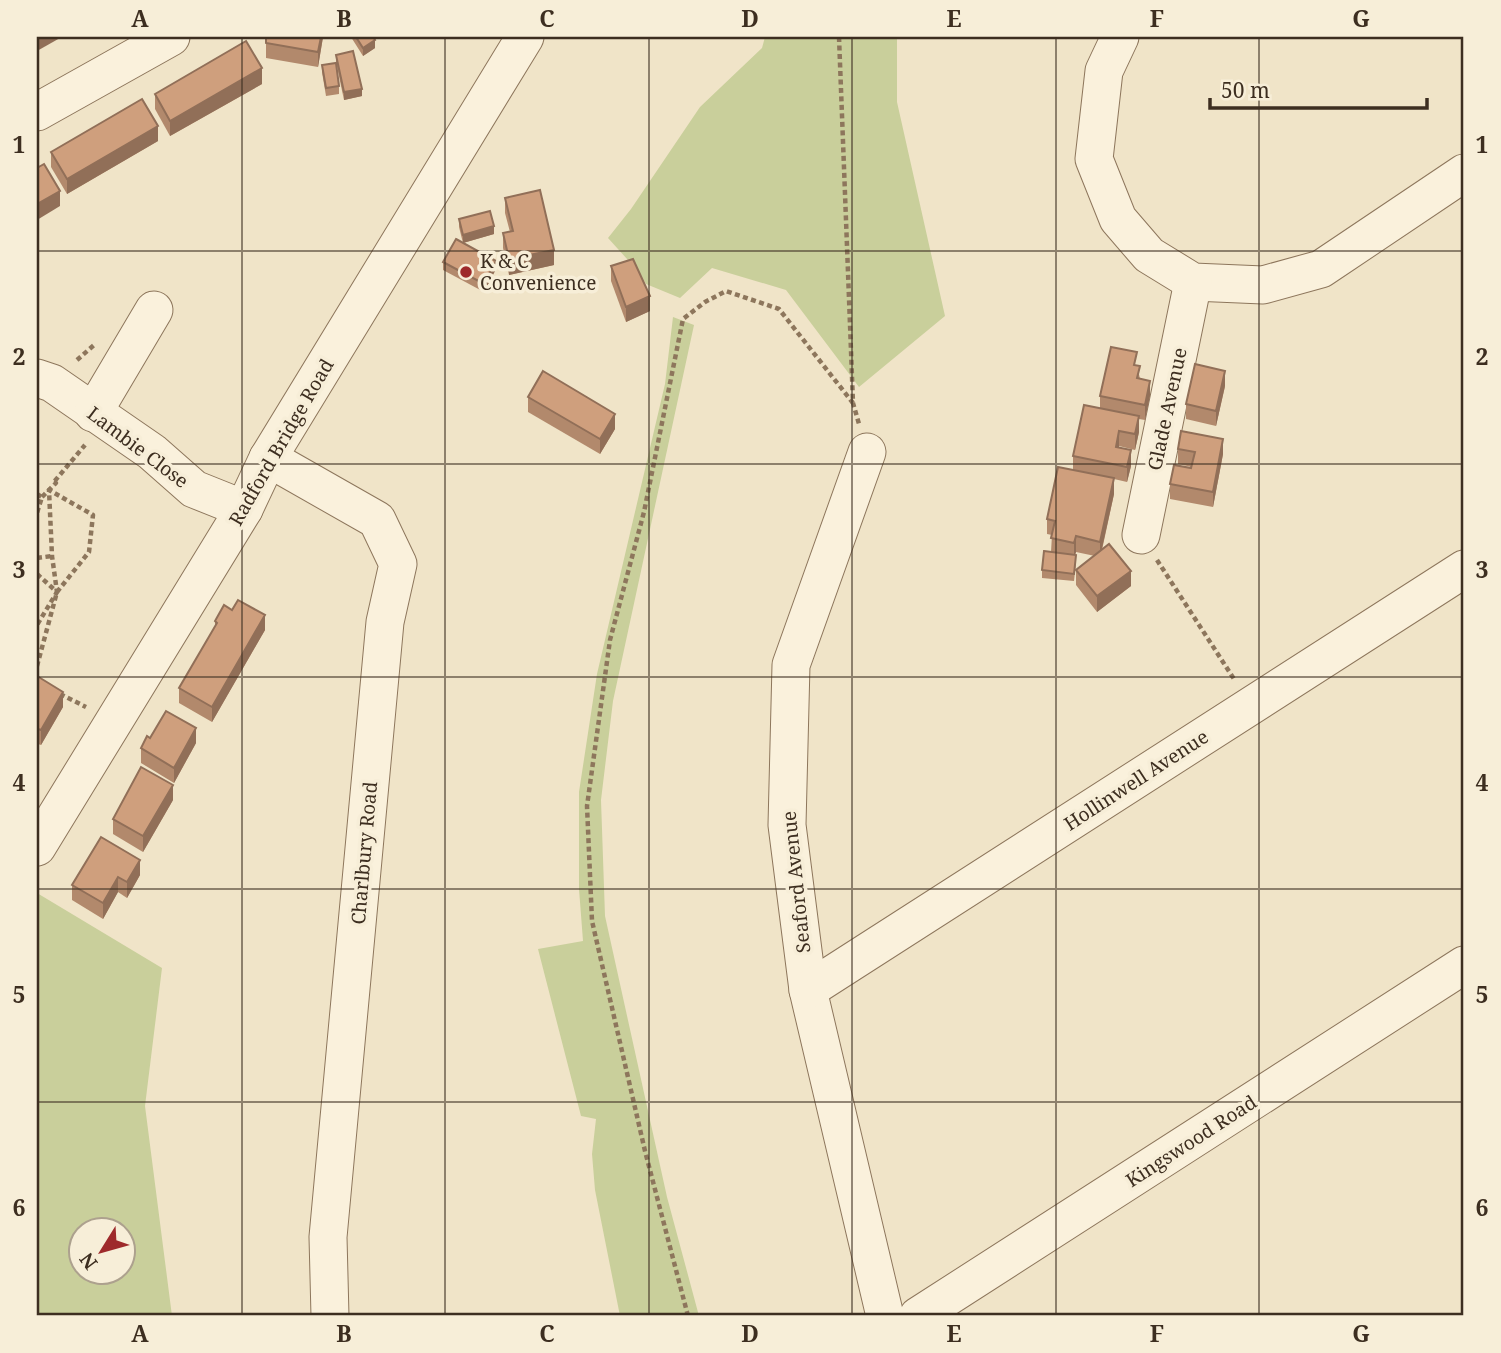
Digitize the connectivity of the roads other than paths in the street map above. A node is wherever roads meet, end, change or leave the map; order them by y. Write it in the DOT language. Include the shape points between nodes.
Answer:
graph roads {
  1 [pos="171,37"];
  2 [pos="525,37"];
  3 [pos="1120,37"];
  4 [pos="37,112"];
  5 [pos="1464,173"];
  6 [pos="1193,282"];
  7 [pos="154,310"];
  8 [pos="37,378"];
  9 [pos="99,417"];
  10 [pos="867,452"];
  11 [pos="268,458"];
  12 [pos="244,509"];
  13 [pos="1141,535"];
  14 [pos="1464,569"];
  15 [pos="37,847"];
  16 [pos="1464,965"];
  17 [pos="808,990"];
  18 [pos="330,1316"];
  19 [pos="885,1316"];
  20 [pos="918,1316"];
  1 -- 4 [label="street"];
  2 -- 11 [label="street, Radford Bridge Road"];
  3 -- 6 [label="street" via="1104,71 1094,159 1118,219 1149,255"];
  5 -- 6 [label="street" via="1321,269 1263,285"];
  6 -- 13 [label="street, Glade Avenue"];
  7 -- 9 [label="street"];
  8 -- 9 [label="street, Lambie Close" via="52,383"];
  9 -- 12 [label="street, Lambie Close" via="152,452 194,489"];
  10 -- 17 [label="street, Seaford Avenue" via="791,665 787,825"];
  11 -- 12 [label="street, Radford Bridge Road"];
  11 -- 18 [label="street, Charlbury Road" via="377,520 398,564 385,622 328,1237"];
  12 -- 15 [label="street, Radford Bridge Road"];
  14 -- 17 [label="street, Hollinwell Avenue"];
  16 -- 20 [label="street, Kingswood Road"];
  17 -- 19 [label="street, Seaford Avenue"];
}
